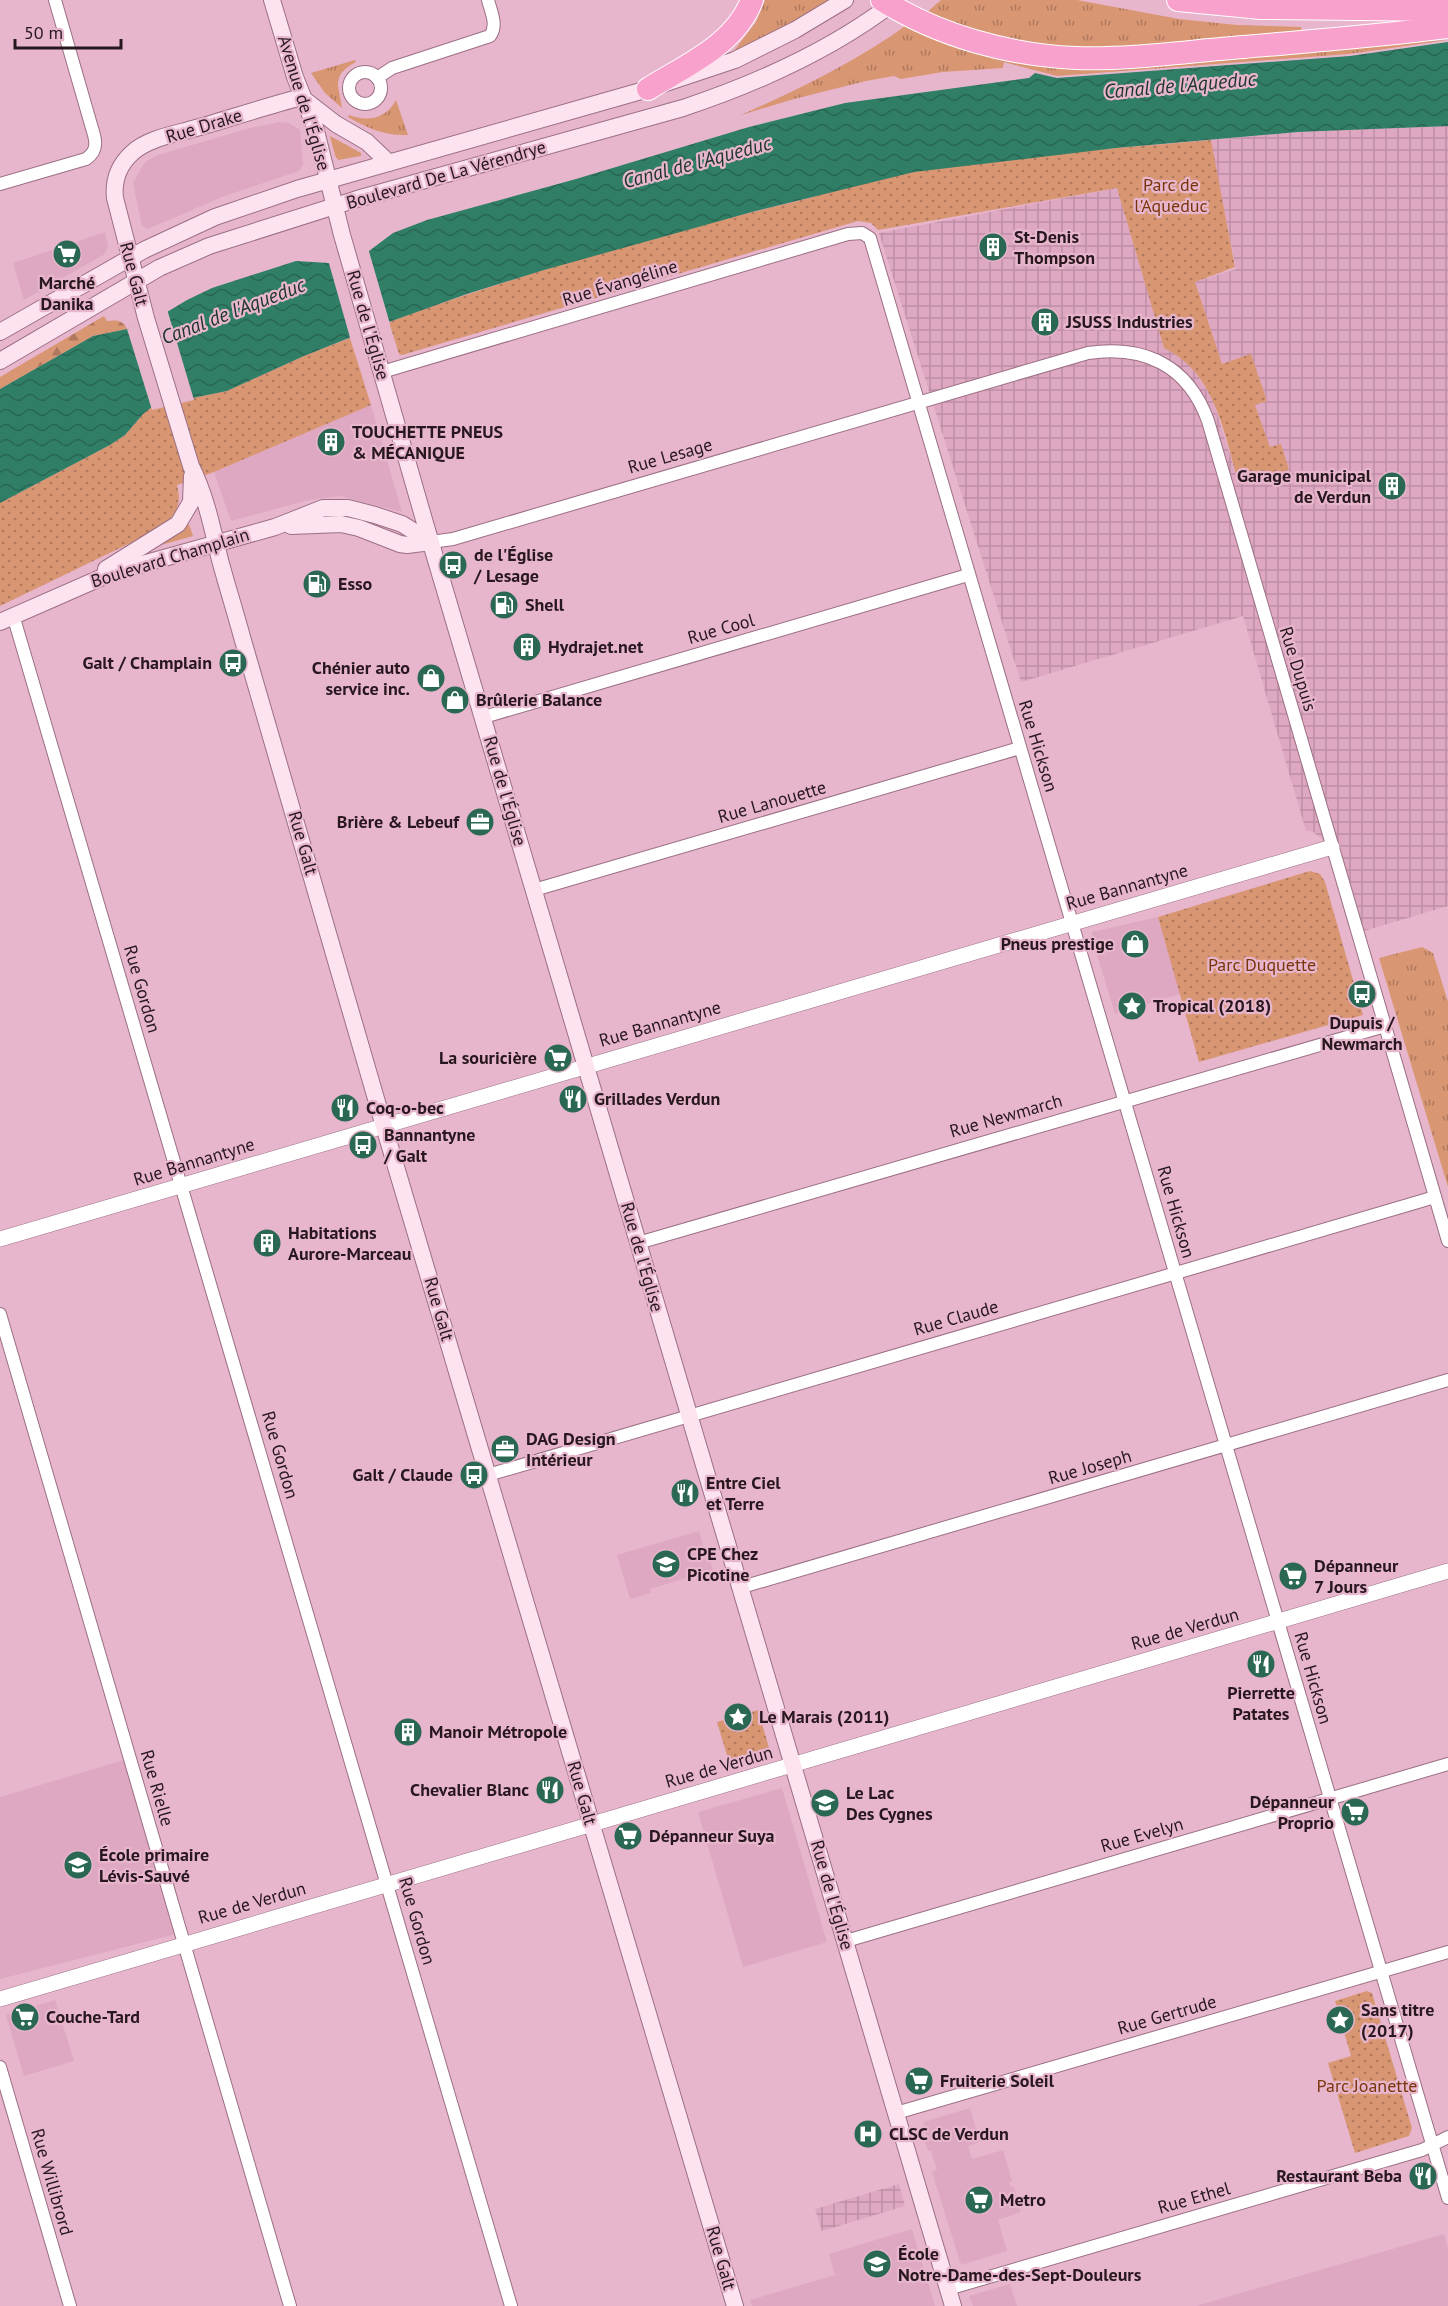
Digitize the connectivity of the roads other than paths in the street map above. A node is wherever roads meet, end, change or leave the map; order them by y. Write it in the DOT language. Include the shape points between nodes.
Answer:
graph roads {
  1 [pos="54,0"];
  2 [pos="272,0"];
  3 [pos="488,0"];
  4 [pos="752,0"];
  5 [pos="845,0"];
  6 [pos="1178,0"];
  7 [pos="890,2"];
  8 [pos="1448,10"];
  9 [pos="1448,27"];
  10 [pos="377,78"];
  11 [pos="648,89"];
  12 [pos="302,98"];
  13 [pos="389,163"];
  14 [pos="117,173"];
  15 [pos="327,180"];
  16 [pos="0,184"];
  17 [pos="335,207"];
  18 [pos="868,236"];
  19 [pos="130,258"];
  20 [pos="137,282"];
  21 [pos="0,332"];
  22 [pos="0,361"];
  23 [pos="382,372"];
  24 [pos="919,402"];
  25 [pos="191,466"];
  26 [pos="431,542"];
  27 [pos="217,544"];
  28 [pos="968,575"];
  29 [pos="83,584"];
  30 [pos="7,618"];
  31 [pos="483,717"];
  32 [pos="1020,748"];
  33 [pos="1332,847"];
  34 [pos="534,890"];
  35 [pos="1072,924"];
  36 [pos="1385,1026"];
  37 [pos="585,1066"];
  38 [pos="1124,1101"];
  39 [pos="384,1125"];
  40 [pos="181,1186"];
  41 [pos="1435,1197"];
  42 [pos="0,1239"];
  43 [pos="1448,1241"];
  44 [pos="638,1243"];
  45 [pos="1175,1272"];
  46 [pos="0,1314"];
  47 [pos="1448,1380"];
  48 [pos="689,1415"];
  49 [pos="1226,1446"];
  50 [pos="488,1474"];
  51 [pos="1448,1571"];
  52 [pos="742,1587"];
  53 [pos="1278,1622"];
  54 [pos="1448,1764"];
  55 [pos="794,1765"];
  56 [pos="1330,1799"];
  57 [pos="591,1825"];
  58 [pos="388,1884"];
  59 [pos="846,1941"];
  60 [pos="184,1944"];
  61 [pos="1448,1952"];
  62 [pos="1381,1972"];
  63 [pos="0,1999"];
  64 [pos="0,2067"];
  65 [pos="896,2113"];
  66 [pos="1448,2137"];
  67 [pos="1432,2145"];
  68 [pos="1448,2198"];
  69 [pos="948,2289"];
  70 [pos="70,2306"];
  71 [pos="290,2306"];
  72 [pos="511,2306"];
  73 [pos="735,2306"];
  74 [pos="953,2306"];
  1 -- 16 [label="street" via="96,144 84,160"];
  2 -- 12 [label="main road, Avenue de l'Église"];
  3 -- 10 [label="street" via="494,23 492,34 482,41 392,68"];
  4 -- 11 [label="highway" via="741,22 722,43"];
  5 -- 11 [label="main road, Boulevard De La Vérendrye" via="735,60"];
  6 -- 8 [label="highway" via="1261,8"];
  7 -- 9 [label="highway" via="946,31 997,47 1076,58 1175,53"];
  7 -- 17 [label="main road, Boulevard De La Vérendrye" via="808,56 719,96"];
  11 -- 13 [label="main road, Boulevard De La Vérendrye"];
  12 -- 13 [label="main road" via="367,142"];
  12 -- 14 [label="main road, Rue Drake" via="154,141 132,153"];
  12 -- 15 [label="main road, Avenue de l'Église" via="315,127"];
  13 -- 15 [label="main road, Boulevard De La Vérendrye"];
  14 -- 19 [label="main road, Rue Galt" via="114,192"];
  15 -- 17 [label="main road, Avenue de l'Église"];
  15 -- 19 [label="main road, Boulevard De La Vérendrye" via="215,217"];
  17 -- 20 [label="main road, Boulevard De La Vérendrye" via="194,252"];
  17 -- 23 [label="main road, Rue de l'Église"];
  18 -- 23 [label="street, Rue Évangéline" via="848,234"];
  18 -- 24 [label="street, Rue Hickson"];
  19 -- 20 [label="main road, Rue Galt"];
  19 -- 21 [label="main road, Boulevard De La Vérendrye"];
  20 -- 22 [label="main road, Boulevard De La Vérendrye"];
  20 -- 25 [label="main road, Rue Galt"];
  23 -- 26 [label="main road, Rue de l'Église"];
  24 -- 26 [label="street, Rue Lesage" via="453,539"];
  24 -- 28 [label="street, Rue Hickson"];
  24 -- 33 [label="street, Rue Dupuis" via="1073,357 1111,350 1153,358 1182,378 1208,421"];
  25 -- 27 [label="main road, Rue Galt" via="201,486"];
  25 -- 29 [label="main road" via="192,499 178,524"];
  26 -- 27 [label="main road, Boulevard Champlain" via="400,544 341,524 275,527"];
  26 -- 31 [label="main road, Rue de l'Église"];
  27 -- 29 [label="main road, Boulevard Champlain" via="144,562"];
  27 -- 39 [label="main road, Rue Galt"];
  28 -- 31 [label="street, Rue Cool"];
  28 -- 32 [label="street, Rue Hickson"];
  29 -- 30 [label="main road, Boulevard Champlain"];
  30 -- 40 [label="street, Rue Gordon"];
  31 -- 34 [label="main road, Rue de l'Église"];
  32 -- 34 [label="street, Rue Lanouette"];
  32 -- 35 [label="street, Rue Hickson"];
  33 -- 35 [label="street, Rue Bannantyne"];
  33 -- 36 [label="street, Rue Dupuis"];
  34 -- 37 [label="main road, Rue de l'Église"];
  35 -- 37 [label="street, Rue Bannantyne"];
  35 -- 38 [label="street, Rue Hickson"];
  36 -- 38 [label="street, Rue Newmarch"];
  36 -- 41 [label="street, Rue Dupuis"];
  37 -- 39 [label="street, Rue Bannantyne"];
  37 -- 44 [label="main road, Rue de l'Église"];
  38 -- 44 [label="street, Rue Newmarch"];
  38 -- 45 [label="street, Rue Hickson"];
  39 -- 40 [label="street, Rue Bannantyne"];
  39 -- 50 [label="main road, Rue Galt"];
  40 -- 42 [label="street, Rue Bannantyne"];
  40 -- 58 [label="street, Rue Gordon"];
  41 -- 43 [label="street, Rue Dupuis"];
  41 -- 45 [label="street, Rue Claude"];
  44 -- 48 [label="main road, Rue de l'Église"];
  45 -- 48 [label="street, Rue Claude"];
  45 -- 49 [label="street, Rue Hickson"];
  46 -- 60 [label="street, Rue Rielle"];
  47 -- 49 [label="street, Rue Joseph"];
  48 -- 50 [label="street, Rue Claude"];
  48 -- 52 [label="main road, Rue de l'Église"];
  49 -- 52 [label="street, Rue Joseph"];
  49 -- 53 [label="street, Rue Hickson"];
  50 -- 57 [label="main road, Rue Galt"];
  51 -- 53 [label="street, Rue de Verdun"];
  52 -- 55 [label="main road, Rue de l'Église"];
  53 -- 55 [label="street, Rue de Verdun"];
  53 -- 56 [label="street, Rue Hickson"];
  54 -- 56 [label="street, Rue Evelyn"];
  55 -- 57 [label="street, Rue de Verdun"];
  55 -- 59 [label="main road, Rue de l'Église"];
  56 -- 59 [label="street, Rue Evelyn"];
  56 -- 62 [label="street, Rue Hickson"];
  57 -- 58 [label="street, Rue de Verdun"];
  57 -- 73 [label="main road, Rue Galt"];
  58 -- 60 [label="street, Rue de Verdun"];
  58 -- 72 [label="street, Rue Gordon"];
  59 -- 65 [label="main road, Rue de l'Église"];
  60 -- 63 [label="street, Rue de Verdun"];
  60 -- 71 [label="street, Rue Rielle"];
  61 -- 62 [label="street, Rue Gertrude"];
  62 -- 65 [label="street, Rue Gertrude"];
  62 -- 67 [label="street, Rue Hickson"];
  64 -- 70 [label="street, Rue Willibrord"];
  65 -- 69 [label="main road, Rue de l'Église"];
  66 -- 67 [label="street, Rue Ethel"];
  67 -- 68 [label="street, Rue Hickson"];
  67 -- 69 [label="street, Rue Ethel"];
  69 -- 74 [label="main road, Rue de l'Église"];
}
